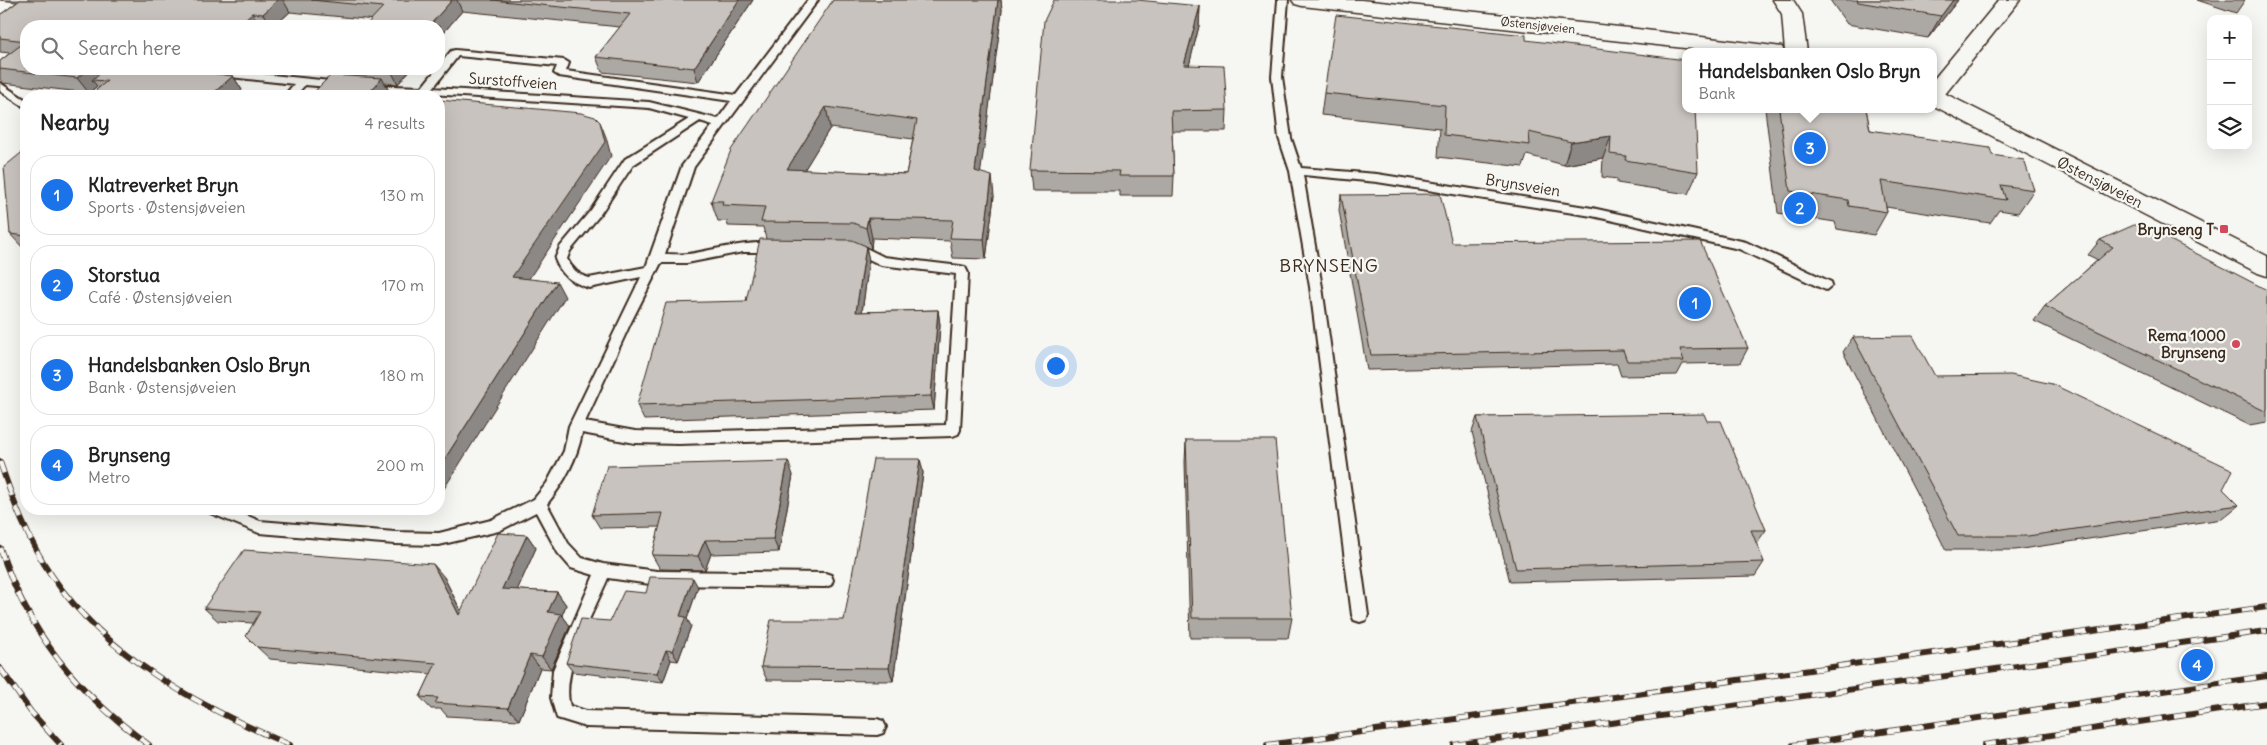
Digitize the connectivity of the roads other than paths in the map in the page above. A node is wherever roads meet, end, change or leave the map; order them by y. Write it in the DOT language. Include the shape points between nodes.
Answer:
graph roads {
  1 [pos="813,0"];
  2 [pos="1283,0"];
  3 [pos="1302,0"];
  4 [pos="1783,0"];
  5 [pos="2010,0"];
  6 [pos="1742,48"];
  7 [pos="1796,48"];
  8 [pos="445,66"];
  9 [pos="238,75"];
  10 [pos="438,75"];
  11 [pos="302,82"];
  12 [pos="0,86"];
  13 [pos="1937,89"];
  14 [pos="295,90"];
  15 [pos="400,90"];
  16 [pos="426,90"];
  17 [pos="445,93"];
  18 [pos="738,99"];
  19 [pos="1937,99"];
  20 [pos="20,101"];
  21 [pos="699,117"];
  22 [pos="720,122"];
  23 [pos="1296,171"];
  24 [pos="791,248"];
  25 [pos="839,249"];
  26 [pos="657,258"];
  27 [pos="2267,267"];
  28 [pos="650,272"];
  29 [pos="1826,286"];
  30 [pos="576,426"];
  31 [pos="539,504"];
  32 [pos="230,515"];
  33 [pos="603,571"];
  34 [pos="825,580"];
  35 [pos="1360,615"];
  36 [pos="877,727"];
  1 -- 18 [label="lane"];
  2 -- 23 [label="lane" via="1277,77 1285,138"];
  3 -- 6 [label="main road, Østensjøveien"];
  4 -- 7 [label="main road" via="1792,14"];
  5 -- 13 [label="main road"];
  8 -- 18 [label="lane" via="455,53 564,63 559,73"];
  9 -- 11 [label="lane, Surstoffveien"];
  10 -- 16 [label="lane"];
  11 -- 14 [label="lane"];
  11 -- 15 [label="lane, Surstoffveien"];
  12 -- 20 [label="lane"];
  17 -- 21 [label="lane, Surstoffveien" via="649,106"];
  18 -- 22 [label="lane"];
  19 -- 27 [label="main road, Østensjøveien"];
  21 -- 22 [label="lane, Surstoffveien"];
  21 -- 28 [label="lane" via="629,162 595,213 564,250 562,260 566,270 590,283"];
  22 -- 26 [label="lane" via="688,166"];
  23 -- 29 [label="lane, Brynsveien" via="1377,178 1592,212 1742,245"];
  23 -- 35 [label="lane" via="1316,287"];
  24 -- 26 [label="lane" via="744,248 687,259"];
  25 -- 30 [label="lane" via="858,250 881,261 960,270 962,273 953,430 679,438 635,437"];
  26 -- 28 [label="lane"];
  28 -- 30 [label="lane"];
  30 -- 31 [label="lane" via="571,451"];
  31 -- 32 [label="lane" via="494,526 439,539 260,527"];
  31 -- 33 [label="lane" via="563,548 577,563"];
  33 -- 34 [label="lane" via="657,578"];
  33 -- 36 [label="lane" via="561,670 559,698 563,712 586,719"];
}
